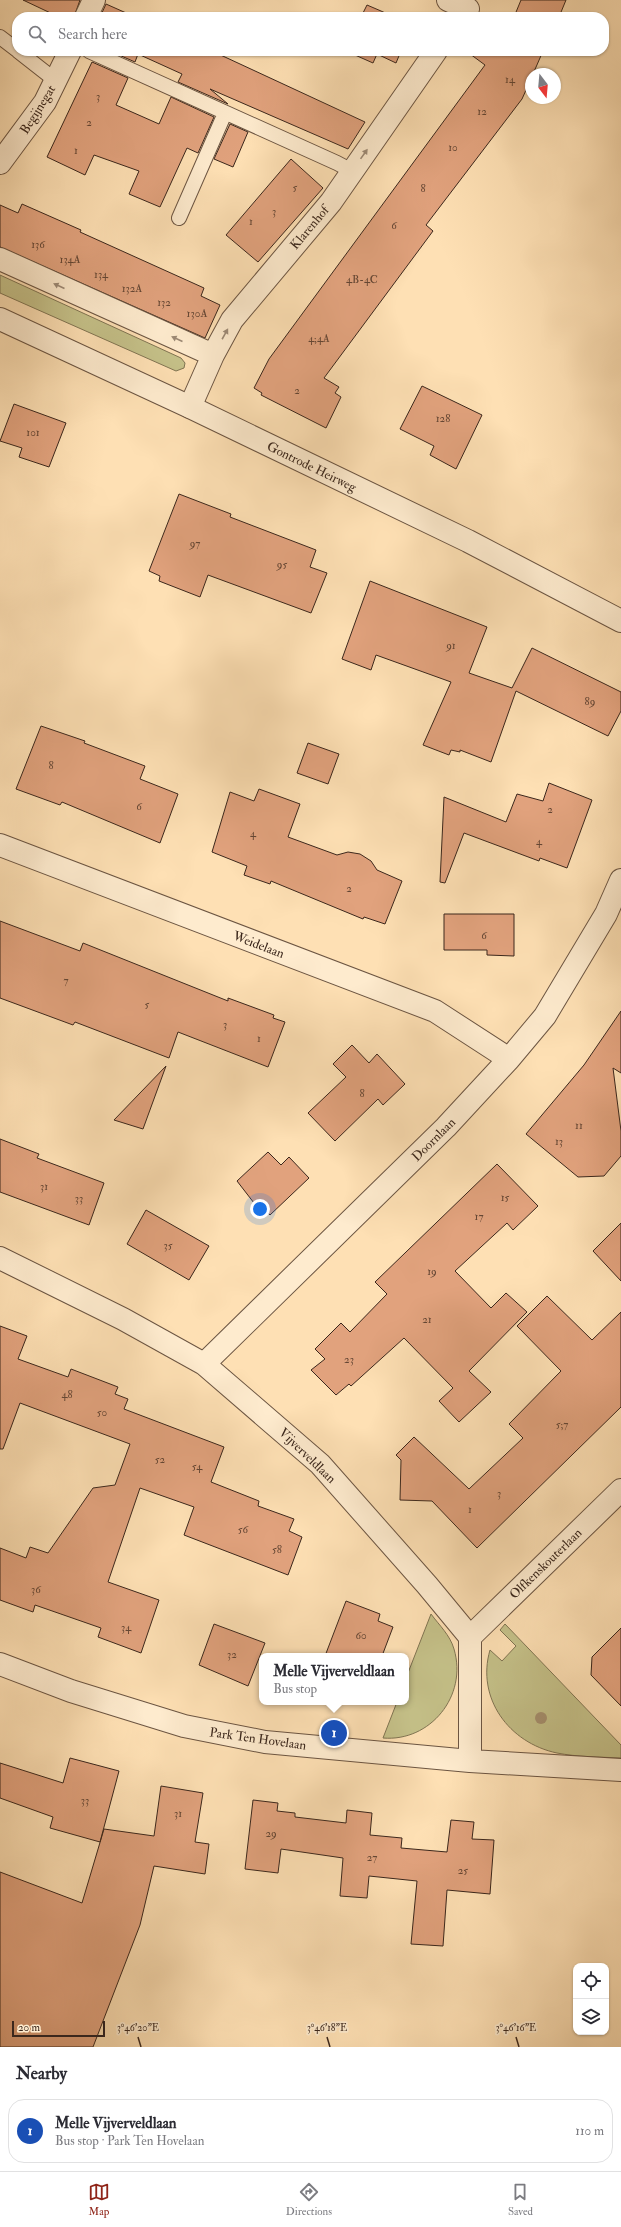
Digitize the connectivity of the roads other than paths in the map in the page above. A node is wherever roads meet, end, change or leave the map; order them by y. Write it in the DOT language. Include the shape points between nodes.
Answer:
graph roads {
  1 [pos="94,0"];
  2 [pos="448,0"];
  3 [pos="88,12"];
  4 [pos="465,12"];
  5 [pos="0,37"];
  6 [pos="12,47"];
  7 [pos="24,56"];
  8 [pos="68,56"];
  9 [pos="100,56"];
  10 [pos="432,56"];
  11 [pos="56,80"];
  12 [pos="225,113"];
  13 [pos="0,163"];
  14 [pos="352,171"];
  15 [pos="178,218"];
  16 [pos="0,259"];
  17 [pos="0,319"];
  18 [pos="213,355"];
  19 [pos="190,407"];
  20 [pos="621,621"];
  21 [pos="0,845"];
  22 [pos="621,880"];
  23 [pos="509,1059"];
  24 [pos="0,1258"];
  25 [pos="204,1364"];
  26 [pos="621,1490"];
  27 [pos="470,1637"];
  28 [pos="0,1664"];
  29 [pos="470,1761"];
  30 [pos="621,1770"];
  1 -- 3 [label="street"];
  2 -- 4 [label="street" via="468,9"];
  5 -- 6 [label="lane"];
  7 -- 11 [label="lane"];
  8 -- 11 [label="street, Begijnegat"];
  9 -- 12 [label="lane"];
  14 -- 10 [label="street, Klarenhof, one-way"];
  11 -- 13 [label="street, Begijnegat" via="45,102"];
  12 -- 14 [label="lane"];
  12 -- 15 [label="lane"];
  18 -- 14 [label="street, Klarenhof, one-way" via="232,320 331,202"];
  18 -- 16 [label="street, one-way"];
  17 -- 19 [label="street, Gontrode Heirweg"];
  18 -- 19 [label="street, Klarenhof"];
  19 -- 20 [label="street, Gontrode Heirweg" via="468,541"];
  21 -- 23 [label="street, Weidelaan" via="435,1011"];
  22 -- 23 [label="street, Doornlaan" via="606,914 545,1016"];
  23 -- 25 [label="street, Doornlaan" via="446,1128"];
  24 -- 25 [label="street, Vijverveldlaan" via="116,1316"];
  25 -- 27 [label="street, Vijverveldlaan" via="320,1464"];
  26 -- 27 [label="street, Olfkenskouterlaan"];
  27 -- 29 [label="street"];
  28 -- 29 [label="street, Park Ten Hovelaan" via="71,1691 184,1726 265,1742"];
  29 -- 30 [label="street, Park Ten Hovelaan"];
}
